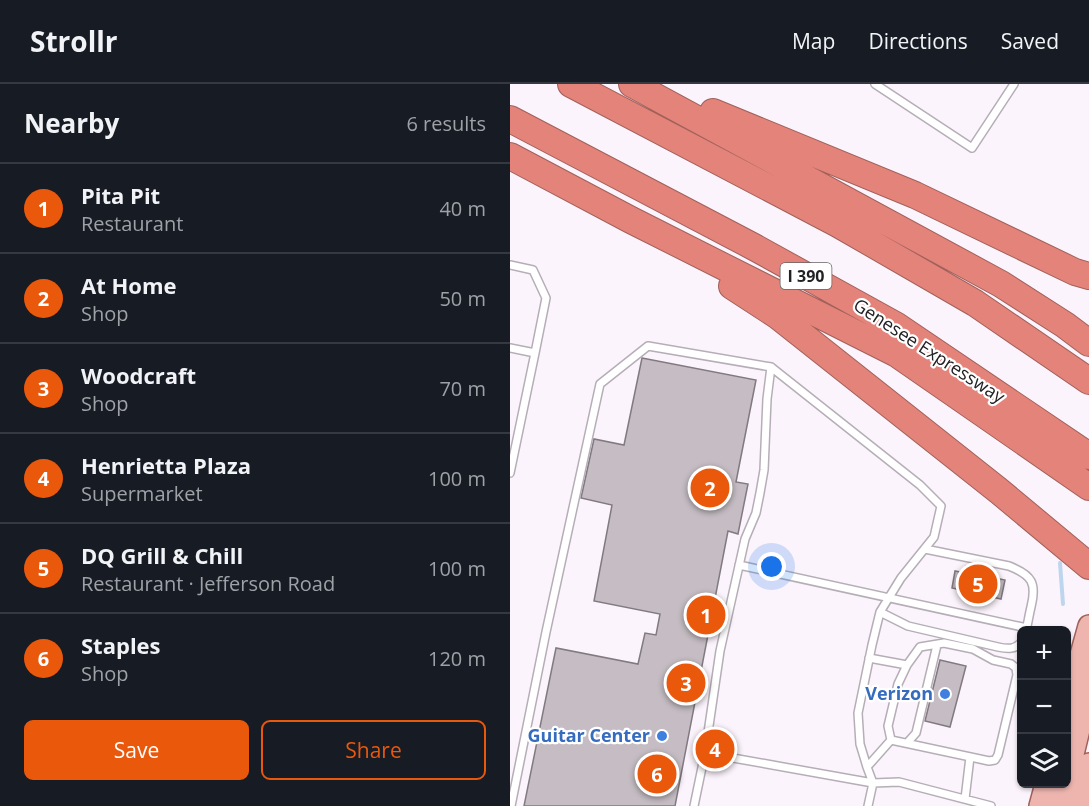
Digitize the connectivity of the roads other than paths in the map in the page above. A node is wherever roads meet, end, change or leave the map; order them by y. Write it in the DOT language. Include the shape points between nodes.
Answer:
graph roads {
  1 [pos="571,84"];
  2 [pos="632,84"];
  3 [pos="646,84"];
  4 [pos="875,84"];
  5 [pos="1014,84"];
  6 [pos="510,119"];
  7 [pos="510,156"];
  8 [pos="631,220"];
  9 [pos="510,265"];
  10 [pos="1089,276"];
  11 [pos="1089,343"];
  12 [pos="510,348"];
  13 [pos="535,353"];
  14 [pos="771,367"];
  15 [pos="1089,381"];
  16 [pos="1089,456"];
  17 [pos="510,473"];
  18 [pos="1089,487"];
  19 [pos="925,549"];
  20 [pos="739,566"];
  21 [pos="1089,566"];
  22 [pos="889,597"];
  23 [pos="880,612"];
  24 [pos="1027,626"];
  25 [pos="1089,626"];
  26 [pos="1017,627"];
  27 [pos="937,645"];
  28 [pos="1017,646"];
  29 [pos="1083,648"];
  30 [pos="869,658"];
  31 [pos="907,666"];
  32 [pos="1071,690"];
  33 [pos="891,740"];
  34 [pos="907,743"];
  35 [pos="705,753"];
  36 [pos="970,757"];
  37 [pos="1071,762"];
  38 [pos="1089,764"];
  39 [pos="867,767"];
  40 [pos="873,783"];
  41 [pos="1045,788"];
  42 [pos="1065,788"];
  43 [pos="965,799"];
  44 [pos="511,806"];
  45 [pos="694,806"];
  46 [pos="868,806"];
  47 [pos="991,806"];
  48 [pos="1040,806"];
  49 [pos="1061,806"];
  50 [pos="1079,806"];
  1 -- 15 [label="highway" via="838,224 975,303"];
  2 -- 11 [label="highway" via="1001,284"];
  3 -- 10 [label="highway" via="915,195"];
  4 -- 5 [label="lane" via="972,147"];
  6 -- 16 [label="highway, Genesee Expressway / I 390" via="897,326"];
  7 -- 8 [label="highway"];
  8 -- 18 [label="highway" via="897,354"];
  8 -- 21 [label="highway" via="778,316"];
  9 -- 13 [label="lane" via="533,270 546,298"];
  12 -- 13 [label="lane"];
  13 -- 17 [label="lane"];
  14 -- 19 [label="lane" via="941,506 934,537"];
  14 -- 20 [label="lane" via="764,470 756,513"];
  14 -- 44 [label="lane" via="648,346 600,384"];
  19 -- 22 [label="lane"];
  19 -- 24 [label="lane" via="1009,566 1028,576 1034,589"];
  20 -- 22 [label="lane"];
  20 -- 35 [label="lane" via="720,651"];
  22 -- 23 [label="lane"];
  22 -- 26 [label="lane"];
  23 -- 28 [label="lane" via="915,628 998,647"];
  23 -- 30 [label="lane"];
  25 -- 29 [label="main road"];
  27 -- 31 [label="lane" via="920,647"];
  27 -- 34 [label="lane" via="916,733"];
  27 -- 36 [label="lane" via="973,650 1016,668 998,755 989,761"];
  29 -- 32 [label="main road"];
  29 -- 37 [label="main road" via="1082,717"];
  30 -- 31 [label="lane"];
  30 -- 39 [label="lane" via="858,713 860,744"];
  31 -- 33 [label="lane" via="897,684 888,726"];
  33 -- 34 [label="lane"];
  33 -- 39 [label="lane"];
  34 -- 36 [label="lane"];
  35 -- 40 [label="lane"];
  35 -- 45 [label="lane"];
  36 -- 43 [label="lane"];
  38 -- 50 [label="main road"];
  39 -- 40 [label="lane"];
  40 -- 43 [label="lane" via="899,782"];
  40 -- 46 [label="lane"];
  41 -- 48 [label="main road"];
  42 -- 49 [label="main road"];
  43 -- 47 [label="lane"];
}
